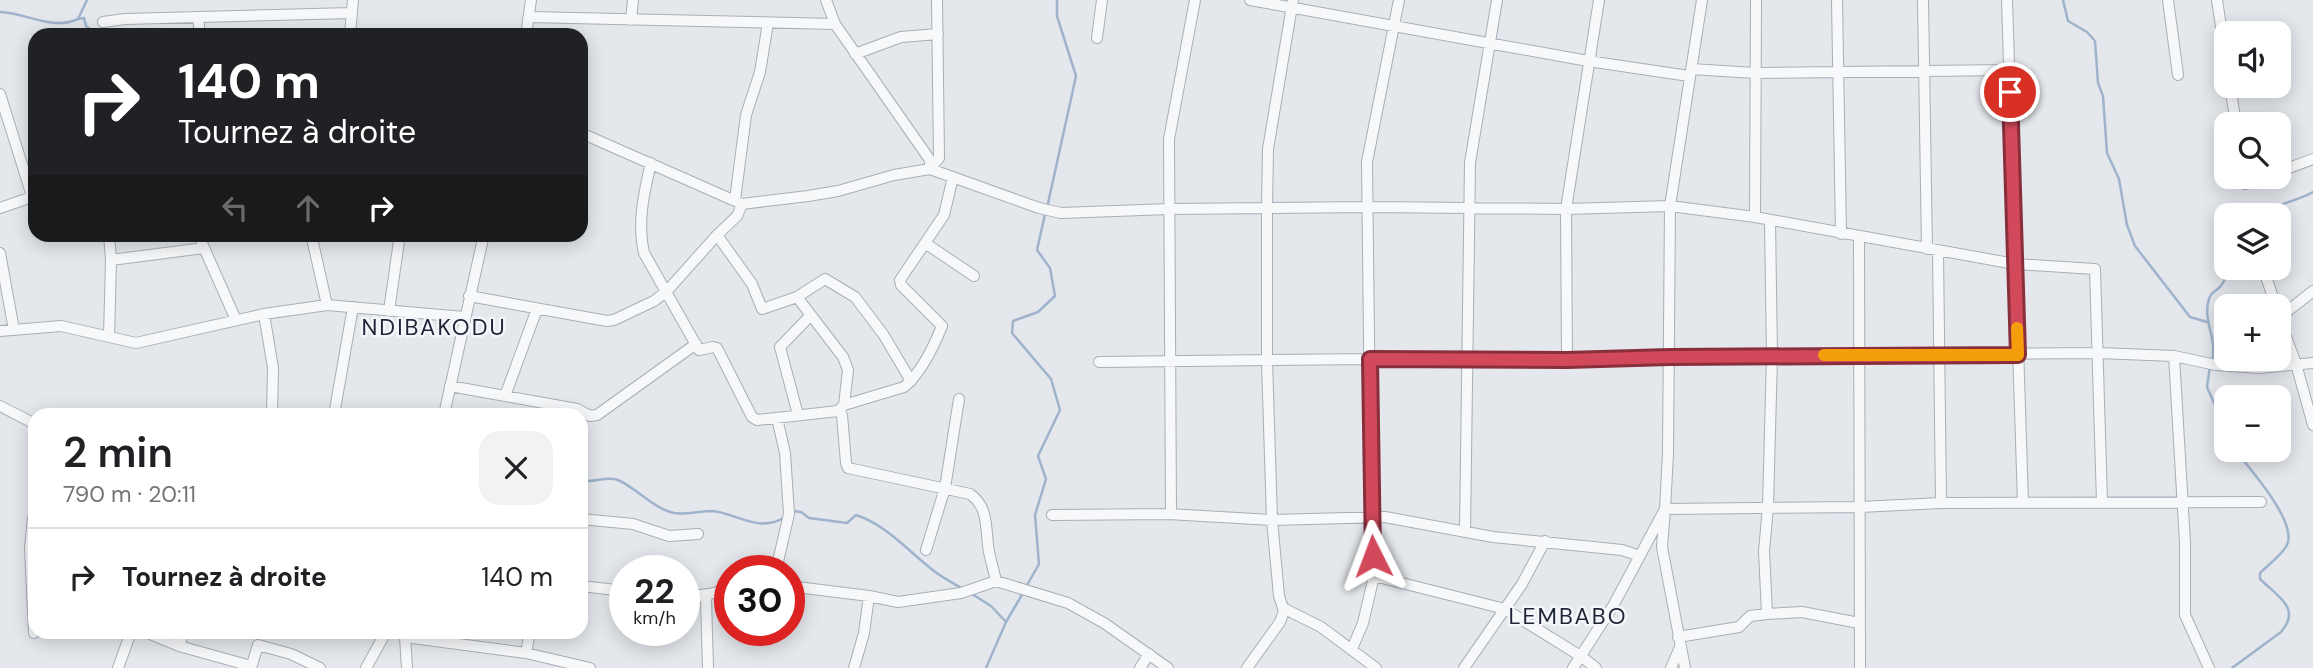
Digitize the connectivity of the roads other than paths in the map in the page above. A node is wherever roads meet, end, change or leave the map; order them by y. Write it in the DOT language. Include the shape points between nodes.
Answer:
graph roads {
  1 [pos="353,0"];
  2 [pos="531,0"];
  3 [pos="633,0"];
  4 [pos="826,0"];
  5 [pos="937,0"];
  6 [pos="1102,0"];
  7 [pos="1195,0"];
  8 [pos="1250,0"];
  9 [pos="1399,0"];
  10 [pos="1497,0"];
  11 [pos="1599,0"];
  12 [pos="1702,0"];
  13 [pos="1756,0"];
  14 [pos="1838,0"];
  15 [pos="1923,0"];
  16 [pos="2007,0"];
  17 [pos="2168,0"];
  18 [pos="2217,0"];
  19 [pos="1293,4"];
  20 [pos="352,13"];
  21 [pos="529,17"];
  22 [pos="198,18"];
  23 [pos="631,20"];
  24 [pos="2220,21"];
  25 [pos="103,22"];
  26 [pos="768,23"];
  27 [pos="835,24"];
  28 [pos="1395,26"];
  29 [pos="199,28"];
  30 [pos="351,28"];
  31 [pos="527,28"];
  32 [pos="938,34"];
  33 [pos="1097,38"];
  34 [pos="1489,41"];
  35 [pos="855,54"];
  36 [pos="1588,61"];
  37 [pos="2009,70"];
  38 [pos="1923,71"];
  39 [pos="1690,72"];
  40 [pos="1839,72"];
  41 [pos="1755,73"];
  42 [pos="2178,75"];
  43 [pos="0,94"];
  44 [pos="588,136"];
  45 [pos="2313,159"];
  46 [pos="652,163"];
  47 [pos="2291,167"];
  48 [pos="930,169"];
  49 [pos="953,177"];
  50 [pos="28,178"];
  51 [pos="28,198"];
  52 [pos="739,202"];
  53 [pos="1670,206"];
  54 [pos="1367,207"];
  55 [pos="1468,207"];
  56 [pos="0,208"];
  57 [pos="1267,208"];
  58 [pos="1169,209"];
  59 [pos="1566,209"];
  60 [pos="1755,217"];
  61 [pos="1770,221"];
  62 [pos="1841,233"];
  63 [pos="718,235"];
  64 [pos="1859,236"];
  65 [pos="110,242"];
  66 [pos="201,242"];
  67 [pos="313,242"];
  68 [pos="399,242"];
  69 [pos="482,242"];
  70 [pos="925,243"];
  71 [pos="204,248"];
  72 [pos="1932,251"];
  73 [pos="0,253"];
  74 [pos="111,260"];
  75 [pos="2015,264"];
  76 [pos="974,276"];
  77 [pos="667,291"];
  78 [pos="2313,291"];
  79 [pos="469,296"];
  80 [pos="797,297"];
  81 [pos="327,305"];
  82 [pos="353,307"];
  83 [pos="2291,308"];
  84 [pos="537,309"];
  85 [pos="388,311"];
  86 [pos="264,314"];
  87 [pos="811,315"];
  88 [pos="464,317"];
  89 [pos="236,320"];
  90 [pos="14,330"];
  91 [pos="0,331"];
  92 [pos="109,337"];
  93 [pos="696,344"];
  94 [pos="2291,350"];
  95 [pos="1940,354"];
  96 [pos="2099,354"];
  97 [pos="1859,355"];
  98 [pos="2018,355"];
  99 [pos="1772,356"];
  100 [pos="2174,356"];
  101 [pos="1670,357"];
  102 [pos="1370,359"];
  103 [pos="1466,360"];
  104 [pos="1567,360"];
  105 [pos="1099,362"];
  106 [pos="1170,362"];
  107 [pos="1266,362"];
  108 [pos="2313,363"];
  109 [pos="2296,364"];
  110 [pos="911,381"];
  111 [pos="450,386"];
  112 [pos="505,396"];
  113 [pos="959,399"];
  114 [pos="0,406"];
  115 [pos="272,408"];
  116 [pos="335,408"];
  117 [pos="445,408"];
  118 [pos="571,408"];
  119 [pos="841,408"];
  120 [pos="588,415"];
  121 [pos="798,415"];
  122 [pos="777,418"];
  123 [pos="28,420"];
  124 [pos="2313,425"];
  125 [pos="945,488"];
  126 [pos="2102,502"];
  127 [pos="2261,502"];
  128 [pos="1941,503"];
  129 [pos="2022,503"];
  130 [pos="2182,503"];
  131 [pos="1860,506"];
  132 [pos="1768,508"];
  133 [pos="1665,509"];
  134 [pos="1171,514"];
  135 [pos="1052,515"];
  136 [pos="1371,516"];
  137 [pos="588,520"];
  138 [pos="1272,520"];
  139 [pos="1465,532"];
  140 [pos="698,534"];
  141 [pos="1545,541"];
  142 [pos="926,550"];
  143 [pos="779,555"];
  144 [pos="1640,556"];
  145 [pos="1374,576"];
  146 [pos="996,581"];
  147 [pos="588,587"];
  148 [pos="805,588"];
  149 [pos="609,589"];
  150 [pos="714,593"];
  151 [pos="709,594"];
  152 [pos="700,595"];
  153 [pos="869,596"];
  154 [pos="1283,608"];
  155 [pos="1505,609"];
  156 [pos="1767,614"];
  157 [pos="1859,623"];
  158 [pos="128,639"];
  159 [pos="162,639"];
  160 [pos="182,639"];
  161 [pos="382,639"];
  162 [pos="404,639"];
  163 [pos="435,639"];
  164 [pos="529,639"];
  165 [pos="1679,642"];
  166 [pos="179,646"];
  167 [pos="1352,649"];
  168 [pos="526,653"];
  169 [pos="1149,654"];
  170 [pos="1582,657"];
  171 [pos="1364,658"];
  172 [pos="251,667"];
  173 [pos="118,668"];
  174 [pos="320,668"];
  175 [pos="366,668"];
  176 [pos="407,668"];
  177 [pos="590,668"];
  178 [pos="708,668"];
  179 [pos="854,668"];
  180 [pos="1139,668"];
  181 [pos="1168,668"];
  182 [pos="1247,668"];
  183 [pos="1356,668"];
  184 [pos="1376,668"];
  185 [pos="1464,668"];
  186 [pos="1573,668"];
  187 [pos="1596,668"];
  188 [pos="1671,668"];
  189 [pos="1685,668"];
  190 [pos="1860,668"];
  191 [pos="2209,668"];
  1 -- 20 [label="street"];
  2 -- 21 [label="street"];
  3 -- 23 [label="street"];
  4 -- 27 [label="street"];
  5 -- 32 [label="street"];
  6 -- 33 [label="street"];
  7 -- 58 [label="street" via="1169,139"];
  8 -- 19 [label="street"];
  9 -- 28 [label="street"];
  10 -- 34 [label="street"];
  11 -- 36 [label="street"];
  12 -- 39 [label="street"];
  13 -- 41 [label="street"];
  14 -- 40 [label="street"];
  15 -- 38 [label="street"];
  16 -- 37 [label="street"];
  17 -- 42 [label="street"];
  18 -- 24 [label="street"];
  19 -- 28 [label="street"];
  19 -- 57 [label="street" via="1268,149"];
  20 -- 22 [label="street"];
  20 -- 30 [label="street"];
  21 -- 23 [label="street"];
  21 -- 31 [label="street"];
  22 -- 25 [label="street"];
  22 -- 29 [label="street"];
  23 -- 26 [label="street"];
  26 -- 27 [label="street"];
  26 -- 52 [label="street" via="760,72 746,115"];
  27 -- 35 [label="street"];
  28 -- 34 [label="street"];
  28 -- 54 [label="street" via="1367,162"];
  32 -- 35 [label="street" via="901,37"];
  32 -- 48 [label="street" via="939,158"];
  34 -- 36 [label="street"];
  34 -- 55 [label="street" via="1470,163"];
  35 -- 48 [label="street" via="930,160"];
  36 -- 39 [label="street"];
  36 -- 59 [label="street"];
  37 -- 38 [label="street"];
  37 -- 75 [label="street"];
  38 -- 40 [label="street"];
  38 -- 72 [label="street"];
  39 -- 41 [label="street"];
  39 -- 53 [label="street"];
  40 -- 41 [label="street"];
  40 -- 62 [label="street"];
  41 -- 60 [label="street"];
  43 -- 50 [label="street"];
  44 -- 46 [label="street"];
  45 -- 47 [label="street"];
  46 -- 52 [label="street"];
  46 -- 77 [label="street" via="643,195 642,243"];
  48 -- 49 [label="street"];
  48 -- 52 [label="street" via="808,197"];
  49 -- 58 [label="street" via="1061,213"];
  49 -- 70 [label="street" via="944,215"];
  51 -- 56 [label="street"];
  52 -- 63 [label="street" via="737,216"];
  53 -- 59 [label="street"];
  53 -- 60 [label="street"];
  53 -- 101 [label="street"];
  54 -- 55 [label="street"];
  54 -- 57 [label="street"];
  54 -- 102 [label="street"];
  55 -- 59 [label="street"];
  55 -- 103 [label="street"];
  57 -- 58 [label="street"];
  57 -- 107 [label="street"];
  58 -- 106 [label="street"];
  59 -- 104 [label="street"];
  60 -- 61 [label="street"];
  61 -- 62 [label="street"];
  61 -- 99 [label="street"];
  62 -- 64 [label="street"];
  63 -- 77 [label="street"];
  63 -- 80 [label="street" via="752,284 762,309"];
  64 -- 72 [label="street"];
  64 -- 97 [label="street"];
  65 -- 74 [label="street"];
  66 -- 71 [label="street"];
  67 -- 81 [label="street"];
  68 -- 85 [label="street"];
  69 -- 79 [label="street"];
  70 -- 76 [label="street"];
  70 -- 110 [label="street" via="901,285 942,326"];
  71 -- 74 [label="street"];
  71 -- 89 [label="street"];
  72 -- 75 [label="street"];
  72 -- 95 [label="street"];
  73 -- 90 [label="street"];
  74 -- 92 [label="street"];
  75 -- 96 [label="street" via="2095,269"];
  75 -- 98 [label="street"];
  77 -- 84 [label="street" via="607,321"];
  77 -- 93 [label="street"];
  78 -- 83 [label="street"];
  79 -- 84 [label="street"];
  79 -- 88 [label="street"];
  80 -- 87 [label="street"];
  80 -- 110 [label="street" via="824,279 855,297"];
  81 -- 82 [label="street"];
  81 -- 86 [label="street"];
  82 -- 85 [label="street"];
  82 -- 116 [label="street"];
  84 -- 112 [label="street"];
  85 -- 88 [label="street"];
  86 -- 89 [label="street"];
  86 -- 115 [label="street" via="273,368"];
  87 -- 119 [label="street" via="844,357 848,370"];
  87 -- 121 [label="street" via="780,347"];
  88 -- 111 [label="street"];
  89 -- 92 [label="street" via="136,343"];
  90 -- 91 [label="street"];
  90 -- 92 [label="street" via="61,326"];
  93 -- 120 [label="street" via="597,415"];
  93 -- 122 [label="street" via="699,350 717,348 752,417"];
  94 -- 109 [label="street"];
  95 -- 97 [label="street"];
  95 -- 98 [label="street"];
  95 -- 128 [label="street"];
  96 -- 98 [label="street"];
  96 -- 100 [label="street"];
  96 -- 126 [label="street"];
  97 -- 99 [label="street"];
  97 -- 131 [label="street"];
  98 -- 129 [label="street"];
  99 -- 101 [label="street"];
  99 -- 132 [label="street"];
  100 -- 109 [label="street" via="2211,365 2259,368"];
  100 -- 130 [label="street"];
  101 -- 104 [label="street"];
  101 -- 133 [label="street"];
  102 -- 103 [label="street"];
  102 -- 107 [label="street"];
  102 -- 136 [label="street"];
  103 -- 104 [label="street"];
  103 -- 139 [label="street"];
  105 -- 106 [label="street"];
  106 -- 107 [label="street"];
  106 -- 134 [label="street"];
  107 -- 138 [label="street"];
  108 -- 109 [label="street"];
  109 -- 124 [label="street"];
  110 -- 119 [label="street"];
  111 -- 112 [label="street"];
  111 -- 117 [label="street"];
  112 -- 118 [label="street"];
  113 -- 125 [label="street"];
  114 -- 123 [label="street"];
  119 -- 121 [label="street"];
  119 -- 125 [label="street" via="848,468"];
  121 -- 122 [label="street"];
  122 -- 143 [label="street" via="785,453 789,514"];
  125 -- 142 [label="street"];
  125 -- 146 [label="street" via="978,500"];
  126 -- 129 [label="street"];
  126 -- 130 [label="street"];
  127 -- 130 [label="street"];
  128 -- 129 [label="street"];
  128 -- 131 [label="street"];
  130 -- 191 [label="street" via="2185,615"];
  131 -- 132 [label="street"];
  131 -- 157 [label="street"];
  132 -- 133 [label="street"];
  132 -- 156 [label="street" via="1764,551"];
  133 -- 144 [label="street"];
  133 -- 165 [label="street" via="1662,547"];
  134 -- 135 [label="street"];
  134 -- 138 [label="street"];
  136 -- 138 [label="street"];
  136 -- 139 [label="street"];
  136 -- 145 [label="street"];
  137 -- 140 [label="street" via="634,524 669,536"];
  138 -- 154 [label="street"];
  139 -- 141 [label="street"];
  141 -- 144 [label="street"];
  141 -- 155 [label="street"];
  144 -- 170 [label="street"];
  145 -- 155 [label="street"];
  145 -- 167 [label="street"];
  146 -- 153 [label="street" via="930,599 898,602"];
  146 -- 169 [label="street" via="1069,603"];
  147 -- 149 [label="street"];
  148 -- 153 [label="street"];
  150 -- 151 [label="street"];
  151 -- 152 [label="street"];
  151 -- 178 [label="street"];
  153 -- 179 [label="street"];
  154 -- 167 [label="street"];
  154 -- 182 [label="street" via="1280,622"];
  155 -- 170 [label="street"];
  155 -- 185 [label="street"];
  156 -- 157 [label="street" via="1802,612"];
  156 -- 165 [label="street" via="1750,616 1739,627"];
  157 -- 190 [label="street"];
  158 -- 173 [label="street"];
  159 -- 166 [label="street"];
  160 -- 166 [label="street"];
  161 -- 175 [label="street"];
  162 -- 176 [label="street"];
  163 -- 168 [label="street"];
  164 -- 168 [label="street"];
  165 -- 188 [label="street"];
  165 -- 189 [label="street"];
  166 -- 172 [label="street"];
  167 -- 171 [label="street"];
  168 -- 177 [label="street"];
  169 -- 180 [label="street"];
  169 -- 181 [label="street"];
  170 -- 186 [label="street"];
  170 -- 187 [label="street"];
  171 -- 183 [label="street"];
  171 -- 184 [label="street"];
  172 -- 174 [label="street" via="258,645"];
}
